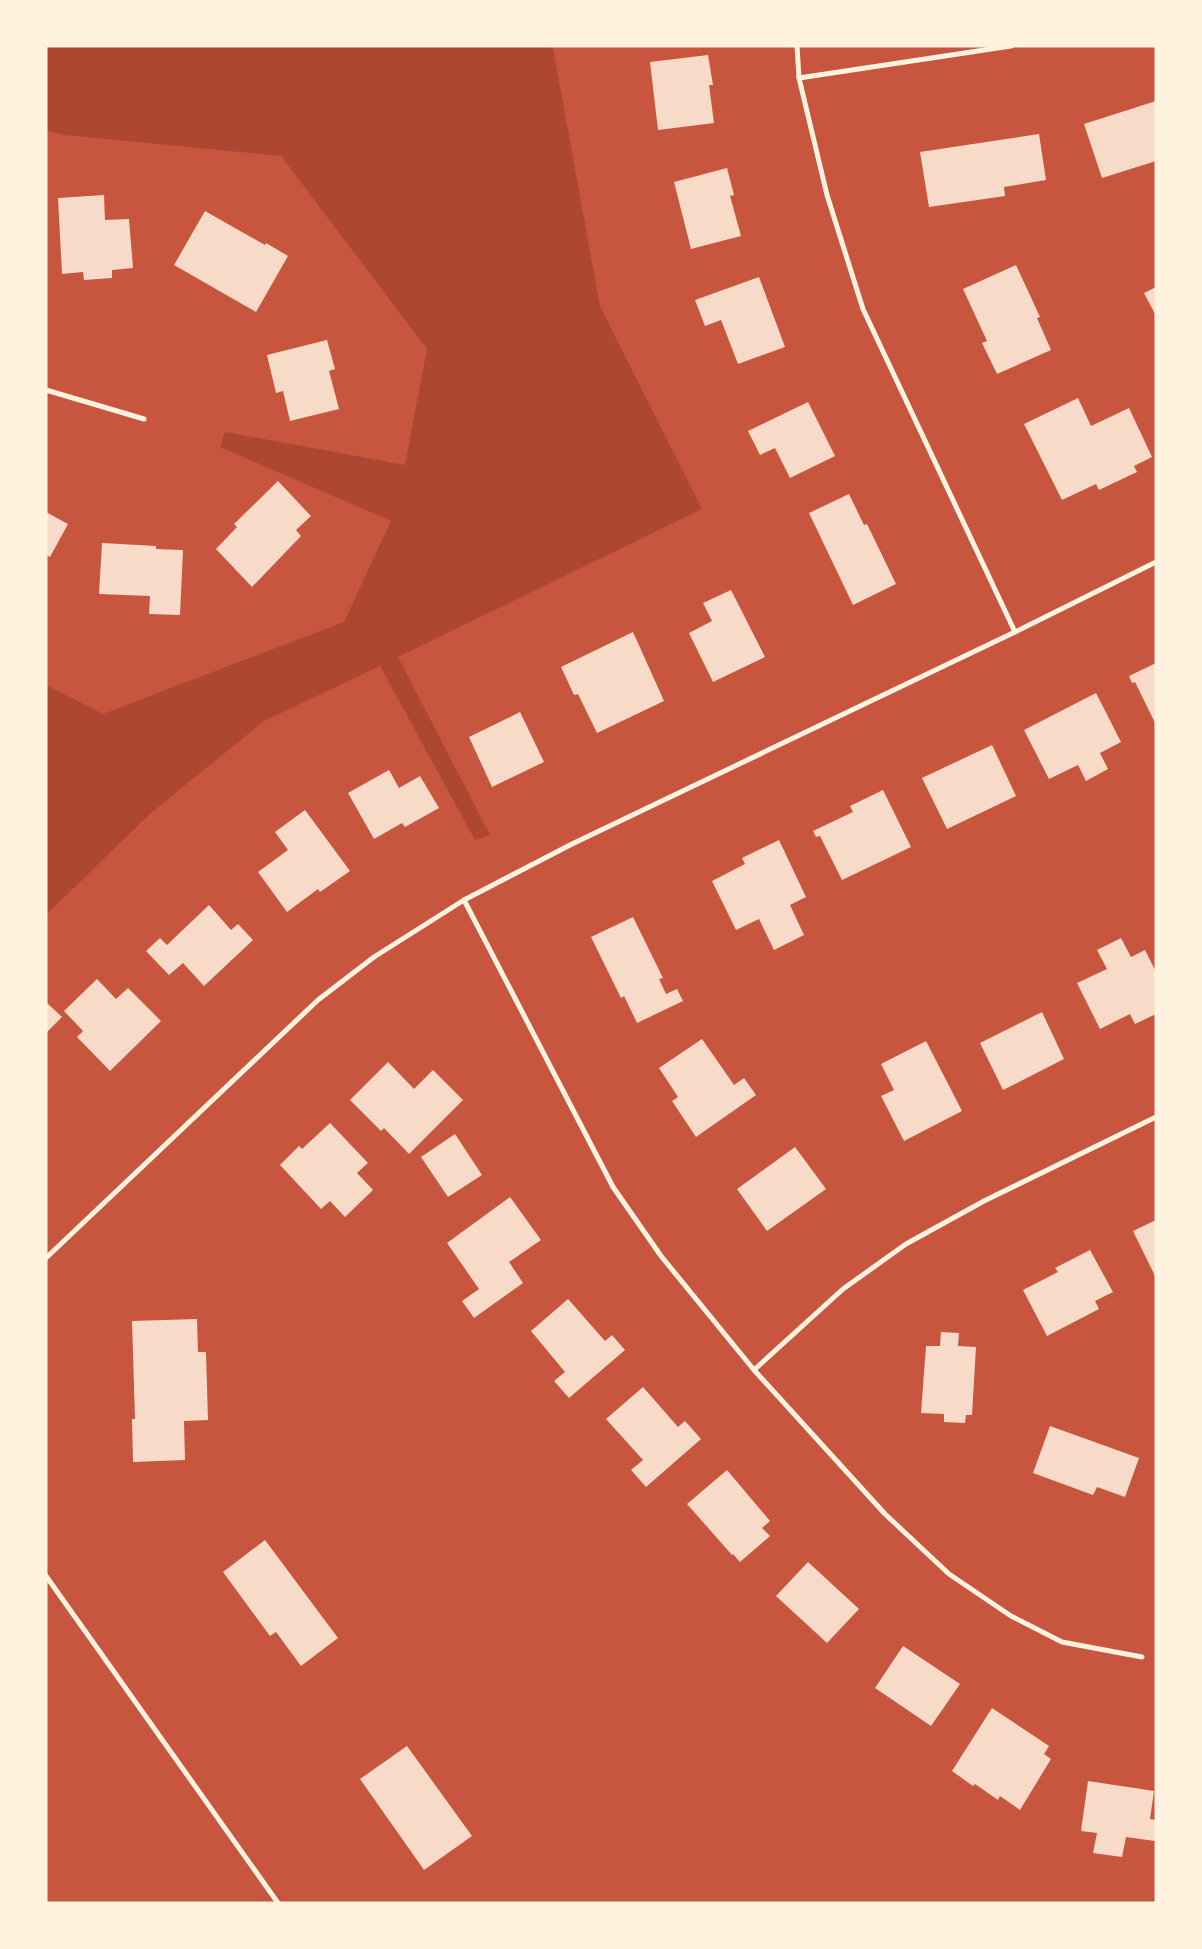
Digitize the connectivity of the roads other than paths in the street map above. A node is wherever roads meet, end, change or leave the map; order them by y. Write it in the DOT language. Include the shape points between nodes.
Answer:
graph roads {
  1 [pos="796,46"];
  2 [pos="1011,46"];
  3 [pos="799,78"];
  4 [pos="46,390"];
  5 [pos="144,419"];
  6 [pos="1156,562"];
  7 [pos="1015,632"];
  8 [pos="464,900"];
  9 [pos="1156,1117"];
  10 [pos="46,1258"];
  11 [pos="754,1370"];
  12 [pos="46,1576"];
  13 [pos="1142,1657"];
  14 [pos="278,1903"];
  1 -- 3 [label="street"];
  2 -- 3 [label="street"];
  3 -- 7 [label="street" via="827,195 863,309"];
  4 -- 5 [label="street"];
  6 -- 7 [label="street"];
  7 -- 8 [label="street" via="572,844"];
  8 -- 10 [label="street" via="374,957 318,1000"];
  8 -- 11 [label="street" via="613,1187 661,1256"];
  9 -- 11 [label="street" via="984,1200 906,1244 843,1289"];
  11 -- 13 [label="street" via="885,1514 949,1574 1011,1616 1062,1642"];
  12 -- 14 [label="street"];
}
